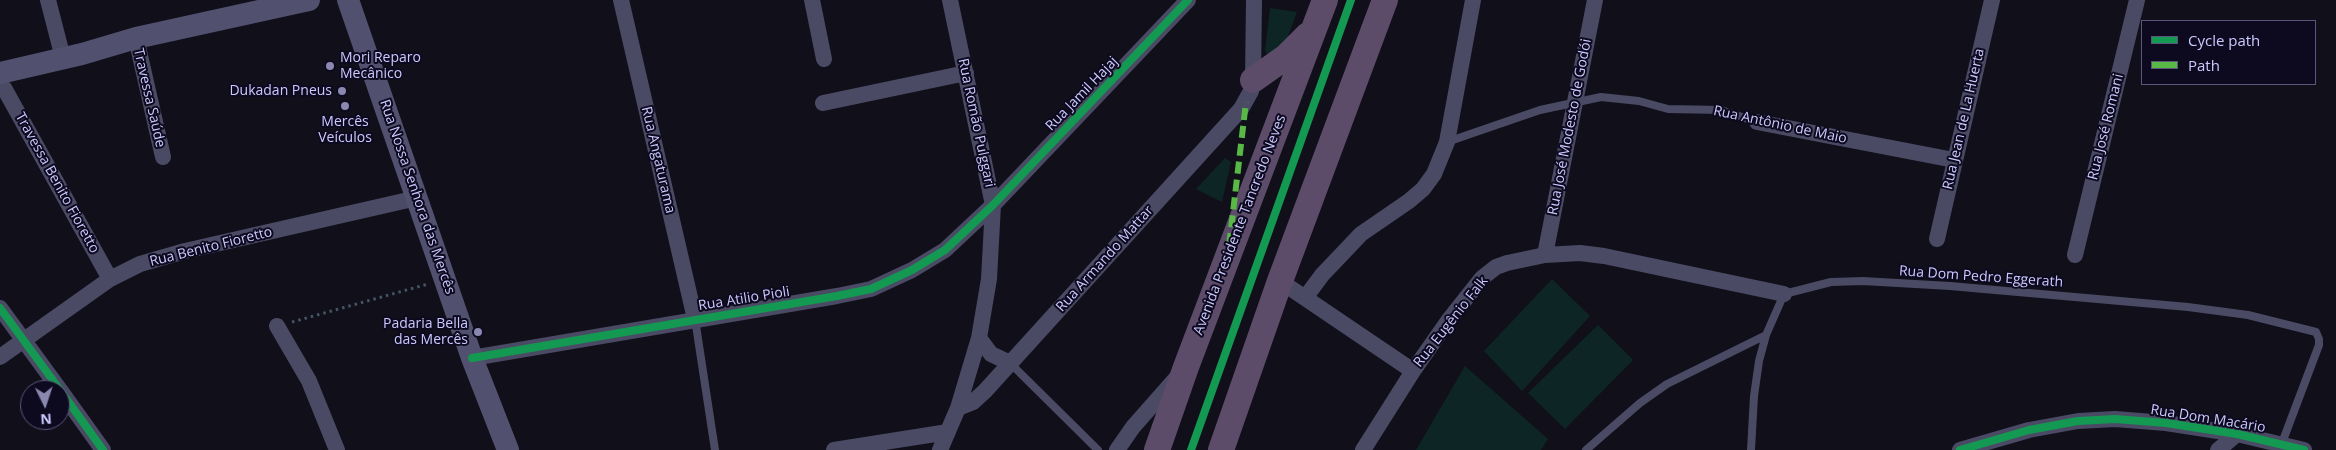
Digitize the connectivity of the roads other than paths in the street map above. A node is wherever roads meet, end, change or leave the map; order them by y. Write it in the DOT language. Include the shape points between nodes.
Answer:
graph roads {
  1 [pos="48,0"];
  2 [pos="309,0"];
  3 [pos="348,0"];
  4 [pos="621,0"];
  5 [pos="812,0"];
  6 [pos="950,0"];
  7 [pos="1188,0"];
  8 [pos="1254,0"];
  9 [pos="1326,0"];
  10 [pos="1385,0"];
  11 [pos="1473,0"];
  12 [pos="1594,0"];
  13 [pos="1992,0"];
  14 [pos="2137,0"];
  15 [pos="1314,29"];
  16 [pos="130,40"];
  17 [pos="62,54"];
  18 [pos="824,59"];
  19 [pos="0,61"];
  20 [pos="966,74"];
  21 [pos="2,80"];
  22 [pos="1250,91"];
  23 [pos="1575,101"];
  24 [pos="823,103"];
  25 [pos="1757,122"];
  26 [pos="1448,142"];
  27 [pos="163,157"];
  28 [pos="1954,160"];
  29 [pos="417,198"];
  30 [pos="993,205"];
  31 [pos="1937,239"];
  32 [pos="1545,254"];
  33 [pos="2075,255"];
  34 [pos="110,279"];
  35 [pos="1280,281"];
  36 [pos="1784,294"];
  37 [pos="1305,298"];
  38 [pos="0,308"];
  39 [pos="695,319"];
  40 [pos="277,326"];
  41 [pos="1766,335"];
  42 [pos="979,338"];
  43 [pos="23,340"];
  44 [pos="0,357"];
  45 [pos="472,358"];
  46 [pos="1010,363"];
  47 [pos="1186,367"];
  48 [pos="1413,371"];
  49 [pos="53,380"];
  50 [pos="70,404"];
  51 [pos="958,408"];
  52 [pos="948,432"];
  53 [pos="2237,434"];
  54 [pos="2282,443"];
  55 [pos="103,450"];
  56 [pos="337,450"];
  57 [pos="508,450"];
  58 [pos="715,450"];
  59 [pos="834,450"];
  60 [pos="940,450"];
  61 [pos="1098,450"];
  62 [pos="1117,450"];
  63 [pos="1157,450"];
  64 [pos="1221,450"];
  65 [pos="1363,450"];
  66 [pos="1586,450"];
  67 [pos="1751,450"];
  68 [pos="1960,450"];
  69 [pos="2218,450"];
  70 [pos="2304,450"];
  1 -- 17 [label="street"];
  2 -- 16 [label="main road"];
  3 -- 29 [label="main road, Rua Nossa Senhora das Mercês"];
  4 -- 39 [label="street, Rua Angaturama"];
  5 -- 18 [label="street"];
  6 -- 20 [label="street, Rua Romão Pulggari"];
  7 -- 30 [label="street, Rua Jamil Hajaj"];
  8 -- 22 [label="street"];
  9 -- 15 [label="highway, Avenida Presidente Tancredo Neves"];
  10 -- 35 [label="highway"];
  11 -- 26 [label="street"];
  12 -- 23 [label="street, Rua José Modesto de Godói"];
  13 -- 28 [label="street, Rua Jean de La Huerta"];
  14 -- 33 [label="street, Rua José Romani"];
  15 -- 22 [label="highway"];
  15 -- 47 [label="highway, Avenida Presidente Tancredo Neves"];
  16 -- 17 [label="main road" via="101,42"];
  16 -- 27 [label="street, Travessa Saúde"];
  17 -- 19 [label="main road"];
  17 -- 21 [label="main road"];
  20 -- 24 [label="street"];
  20 -- 30 [label="street, Rua Romão Pulggari"];
  21 -- 34 [label="street, Travessa Benito Fioretto"];
  22 -- 46 [label="street, Rua Armando Mattar" via="1237,115"];
  23 -- 25 [label="lane, Rua Antônio de Maio" via="1601,97 1639,101 1668,109 1721,110"];
  23 -- 26 [label="lane, Rua Antônio de Maio"];
  23 -- 32 [label="street, Rua José Modesto de Godói"];
  25 -- 28 [label="street, Rua Antônio de Maio"];
  26 -- 37 [label="street" via="1434,174 1423,189 1361,234"];
  28 -- 31 [label="street, Rua Jean de La Huerta"];
  29 -- 34 [label="street, Rua Benito Fioretto" via="185,251 140,264"];
  29 -- 45 [label="main road, Rua Nossa Senhora das Mercês"];
  30 -- 39 [label="street, Rua Atilio Pioli" via="945,250 871,289"];
  30 -- 42 [label="street, Rua Romão Pulggari" via="989,279"];
  32 -- 36 [label="street, Rua Eugênio Falk" via="1604,256"];
  32 -- 48 [label="street, Rua Eugênio Falk" via="1506,263 1482,278"];
  34 -- 43 [label="street, Rua Benito Fioretto"];
  35 -- 37 [label="street"];
  35 -- 64 [label="highway"];
  36 -- 41 [label="lane"];
  36 -- 54 [label="lane, Rua Dom Pedro Eggerath" via="1831,282 1950,286 2188,307 2248,315 2316,332 2319,345"];
  37 -- 48 [label="street"];
  38 -- 43 [label="street"];
  39 -- 45 [label="street, Rua Atilio Pioli"];
  39 -- 58 [label="lane"];
  40 -- 56 [label="street" via="309,381"];
  41 -- 66 [label="lane" via="1667,384"];
  41 -- 67 [label="lane" via="1754,396"];
  42 -- 46 [label="street" via="991,354"];
  42 -- 51 [label="street, Rua Romão Pulggari"];
  43 -- 44 [label="street, Rua Benito Fioretto"];
  43 -- 49 [label="street"];
  45 -- 57 [label="main road, Rua Nossa Senhora das Mercês"];
  46 -- 51 [label="street, Rua Armando Mattar" via="985,392"];
  46 -- 61 [label="lane"];
  47 -- 62 [label="street"];
  47 -- 63 [label="highway, Avenida Presidente Tancredo Neves"];
  48 -- 65 [label="street, Rua Eugênio Falk"];
  50 -- 55 [label="street"];
  51 -- 52 [label="street, Rua Romão Pulggari"];
  52 -- 59 [label="street"];
  52 -- 60 [label="street, Rua Romão Pulggari"];
  53 -- 54 [label="street, Rua Dom Macário"];
  53 -- 68 [label="street, Rua Dom Macário" via="2166,423 2078,421 2029,430"];
  53 -- 69 [label="street"];
  54 -- 70 [label="street, Rua Dom Macário"];
}
